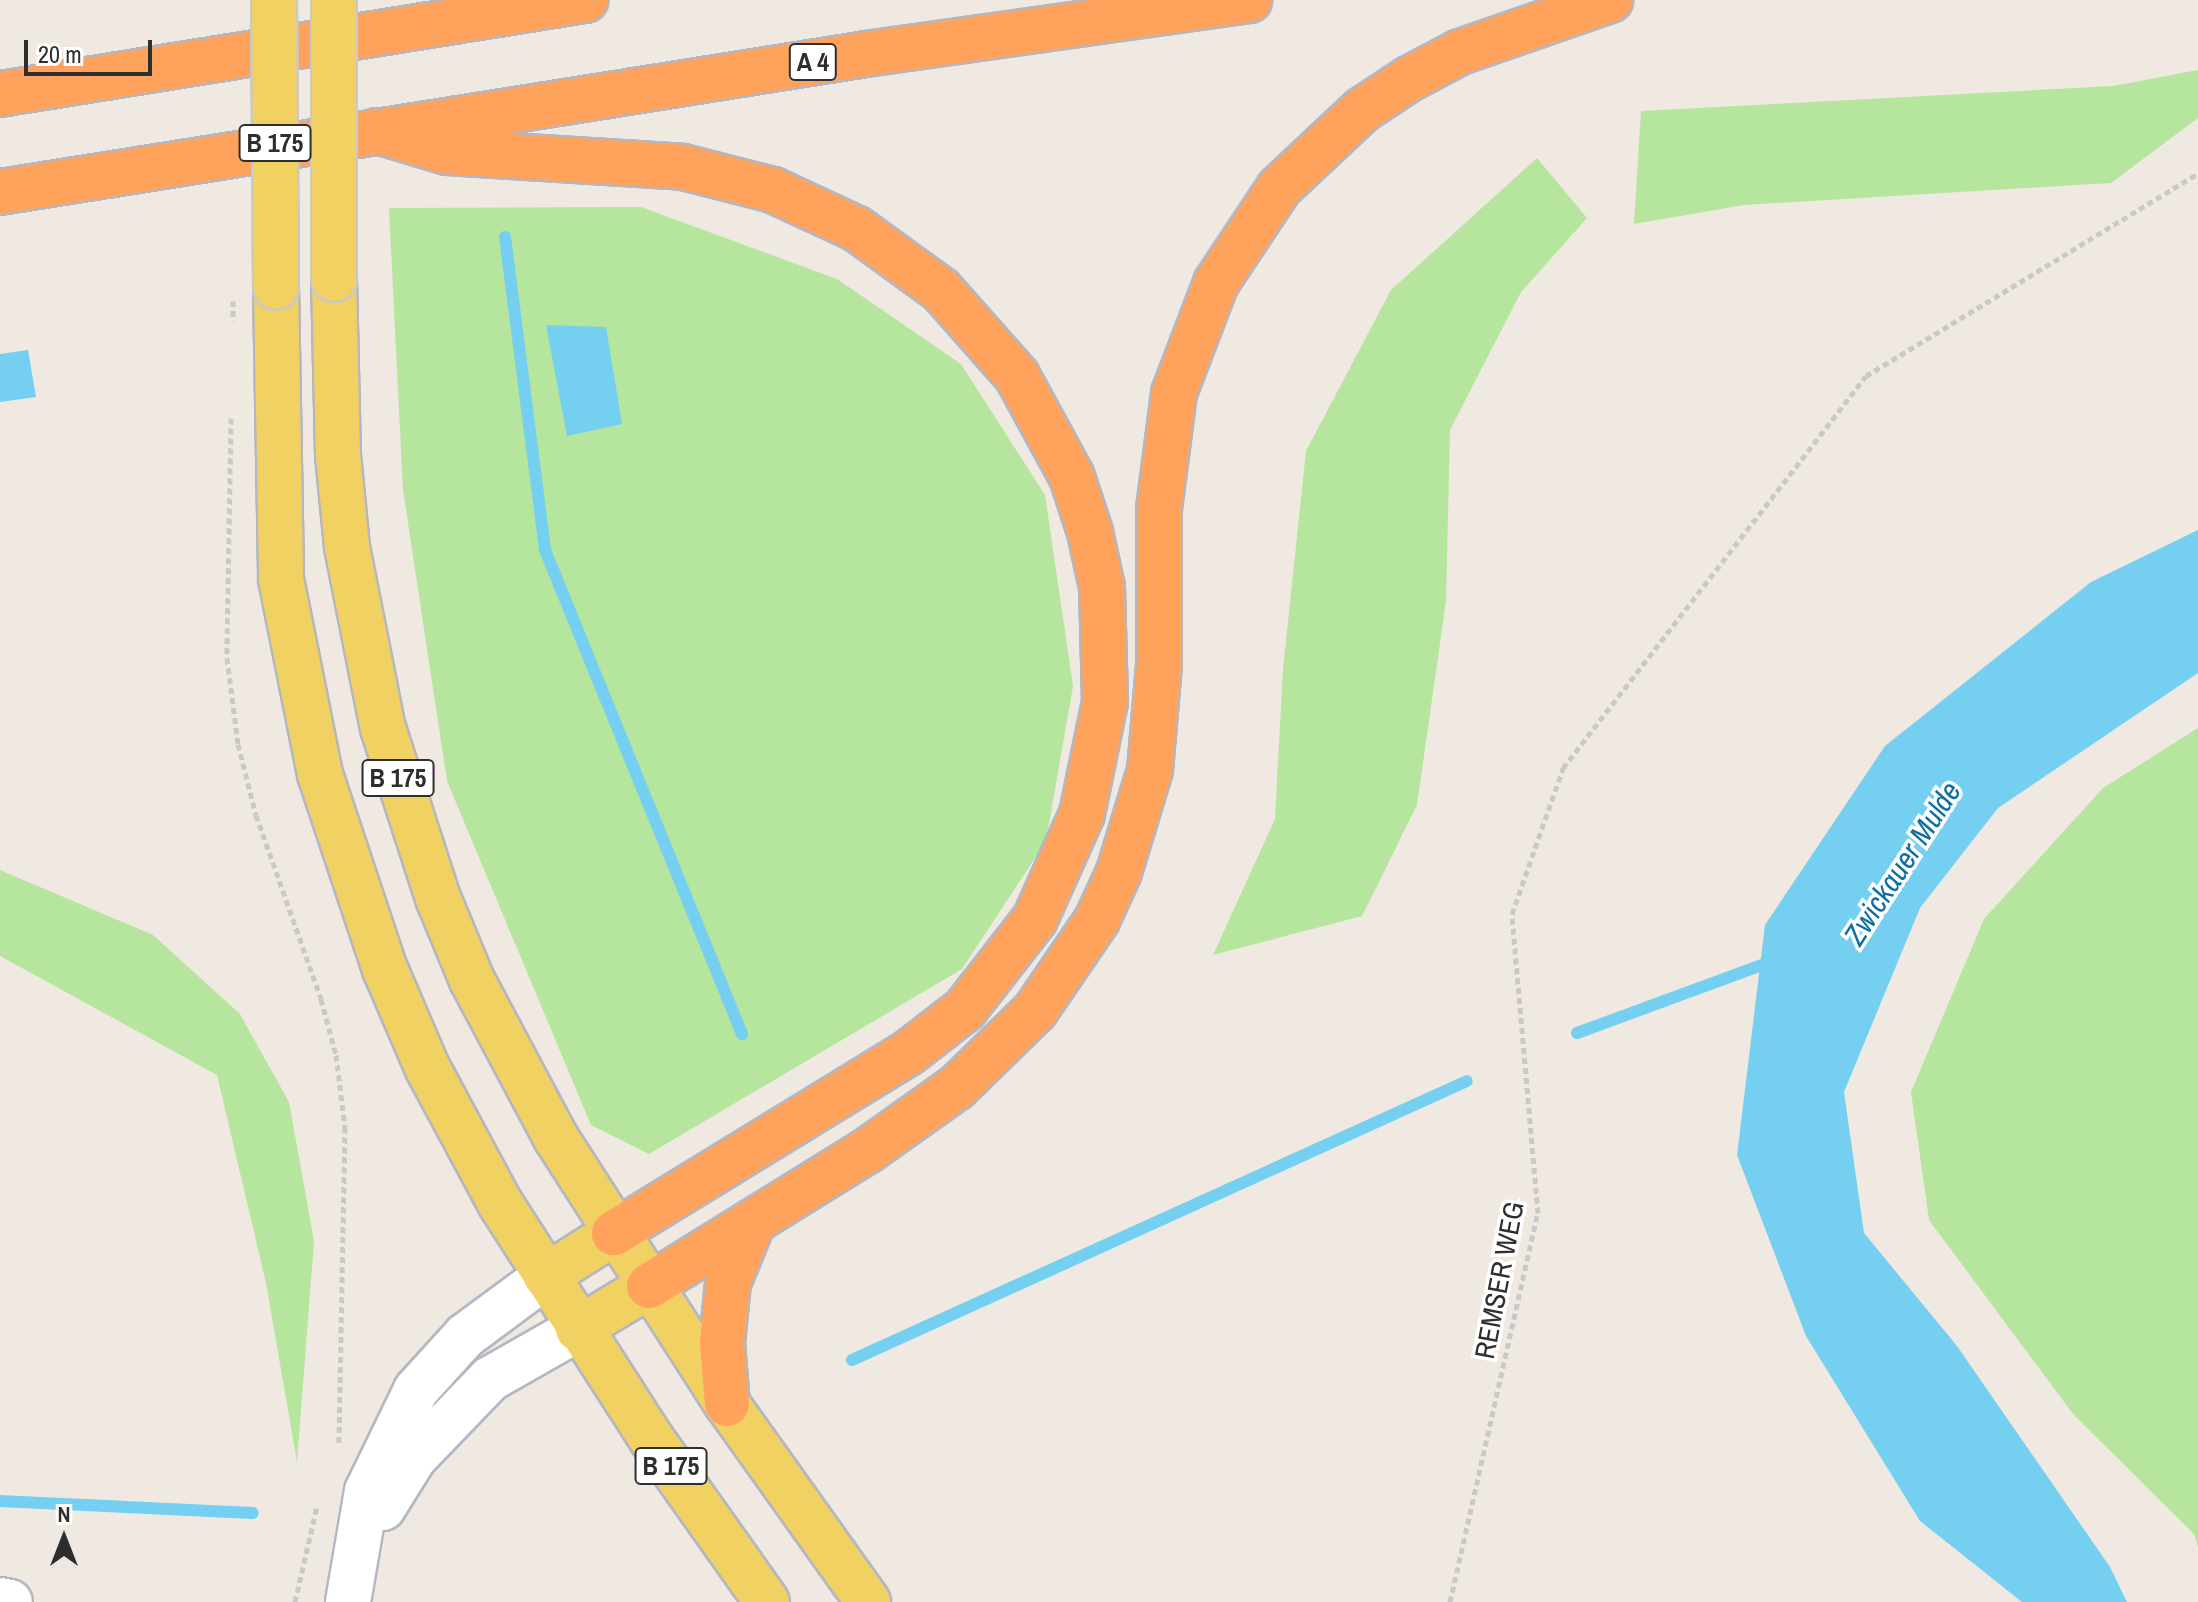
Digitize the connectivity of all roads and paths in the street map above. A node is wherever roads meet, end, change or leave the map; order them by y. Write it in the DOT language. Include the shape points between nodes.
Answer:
graph roads {
  1 [pos="274,0"];
  2 [pos="334,0"];
  3 [pos="585,0"];
  4 [pos="1249,0"];
  5 [pos="1610,0"];
  6 [pos="1,94"];
  7 [pos="377,131"];
  8 [pos="2198,173"];
  9 [pos="0,192"];
  10 [pos="233,321"];
  11 [pos="233,337"];
  12 [pos="231,414"];
  13 [pos="753,1222"];
  14 [pos="614,1233"];
  15 [pos="546,1276"];
  16 [pos="649,1286"];
  17 [pos="578,1329"];
  18 [pos="727,1404"];
  19 [pos="337,1450"];
  20 [pos="322,1495"];
  21 [pos="357,1556"];
  22 [pos="0,1600"];
  23 [pos="10,1602"];
  24 [pos="295,1602"];
  25 [pos="348,1602"];
  26 [pos="767,1602"];
  27 [pos="868,1602"];
  28 [pos="1450,1602"];
  1 -- 15 [label="main road, B 175, bridge" via="281,579 320,774 380,955 427,1067"];
  2 -- 14 [label="main road, B 175, bridge" via="336,424 347,547 363,637 404,799 472,980 519,1073"];
  3 -- 6 [label="highway"];
  4 -- 7 [label="highway, A 4"];
  5 -- 13 [label="highway" via="1460,52 1409,79 1318,147 1245,234 1216,283 1174,393 1159,509 1155,731 1137,822 1097,920 1060,978 998,1051 880,1142"];
  7 -- 9 [label="highway, A 4"];
  7 -- 14 [label="highway" via="447,152 630,160 698,170 773,190 857,229 941,290 1017,376 1066,464 1090,532 1107,645 1103,716 1082,814 1035,919 965,1009 908,1053"];
  8 -- 28 [label="path, REMSER WEG" via="1866,376 1563,768 1512,914 1538,1213"];
  10 -- 11 [label="path"];
  12 -- 19 [label="path" via="227,658 238,744 256,815 321,999 336,1055 345,1127"];
  13 -- 16 [label="highway"];
  13 -- 18 [label="highway" via="728,1283 722,1343"];
  14 -- 15 [label="main road"];
  14 -- 16 [label="main road, B 175"];
  15 -- 17 [label="main road, B 175"];
  15 -- 21 [label="street" via="465,1336 416,1390 367,1491"];
  16 -- 17 [label="main road"];
  16 -- 18 [label="main road, B 175"];
  17 -- 21 [label="street" via="490,1379 452,1417 414,1458"];
  17 -- 26 [label="main road, B 175"];
  18 -- 27 [label="main road, B 175"];
  20 -- 24 [label="path"];
  21 -- 25 [label="street"];
  22 -- 23 [label="street"];
}
